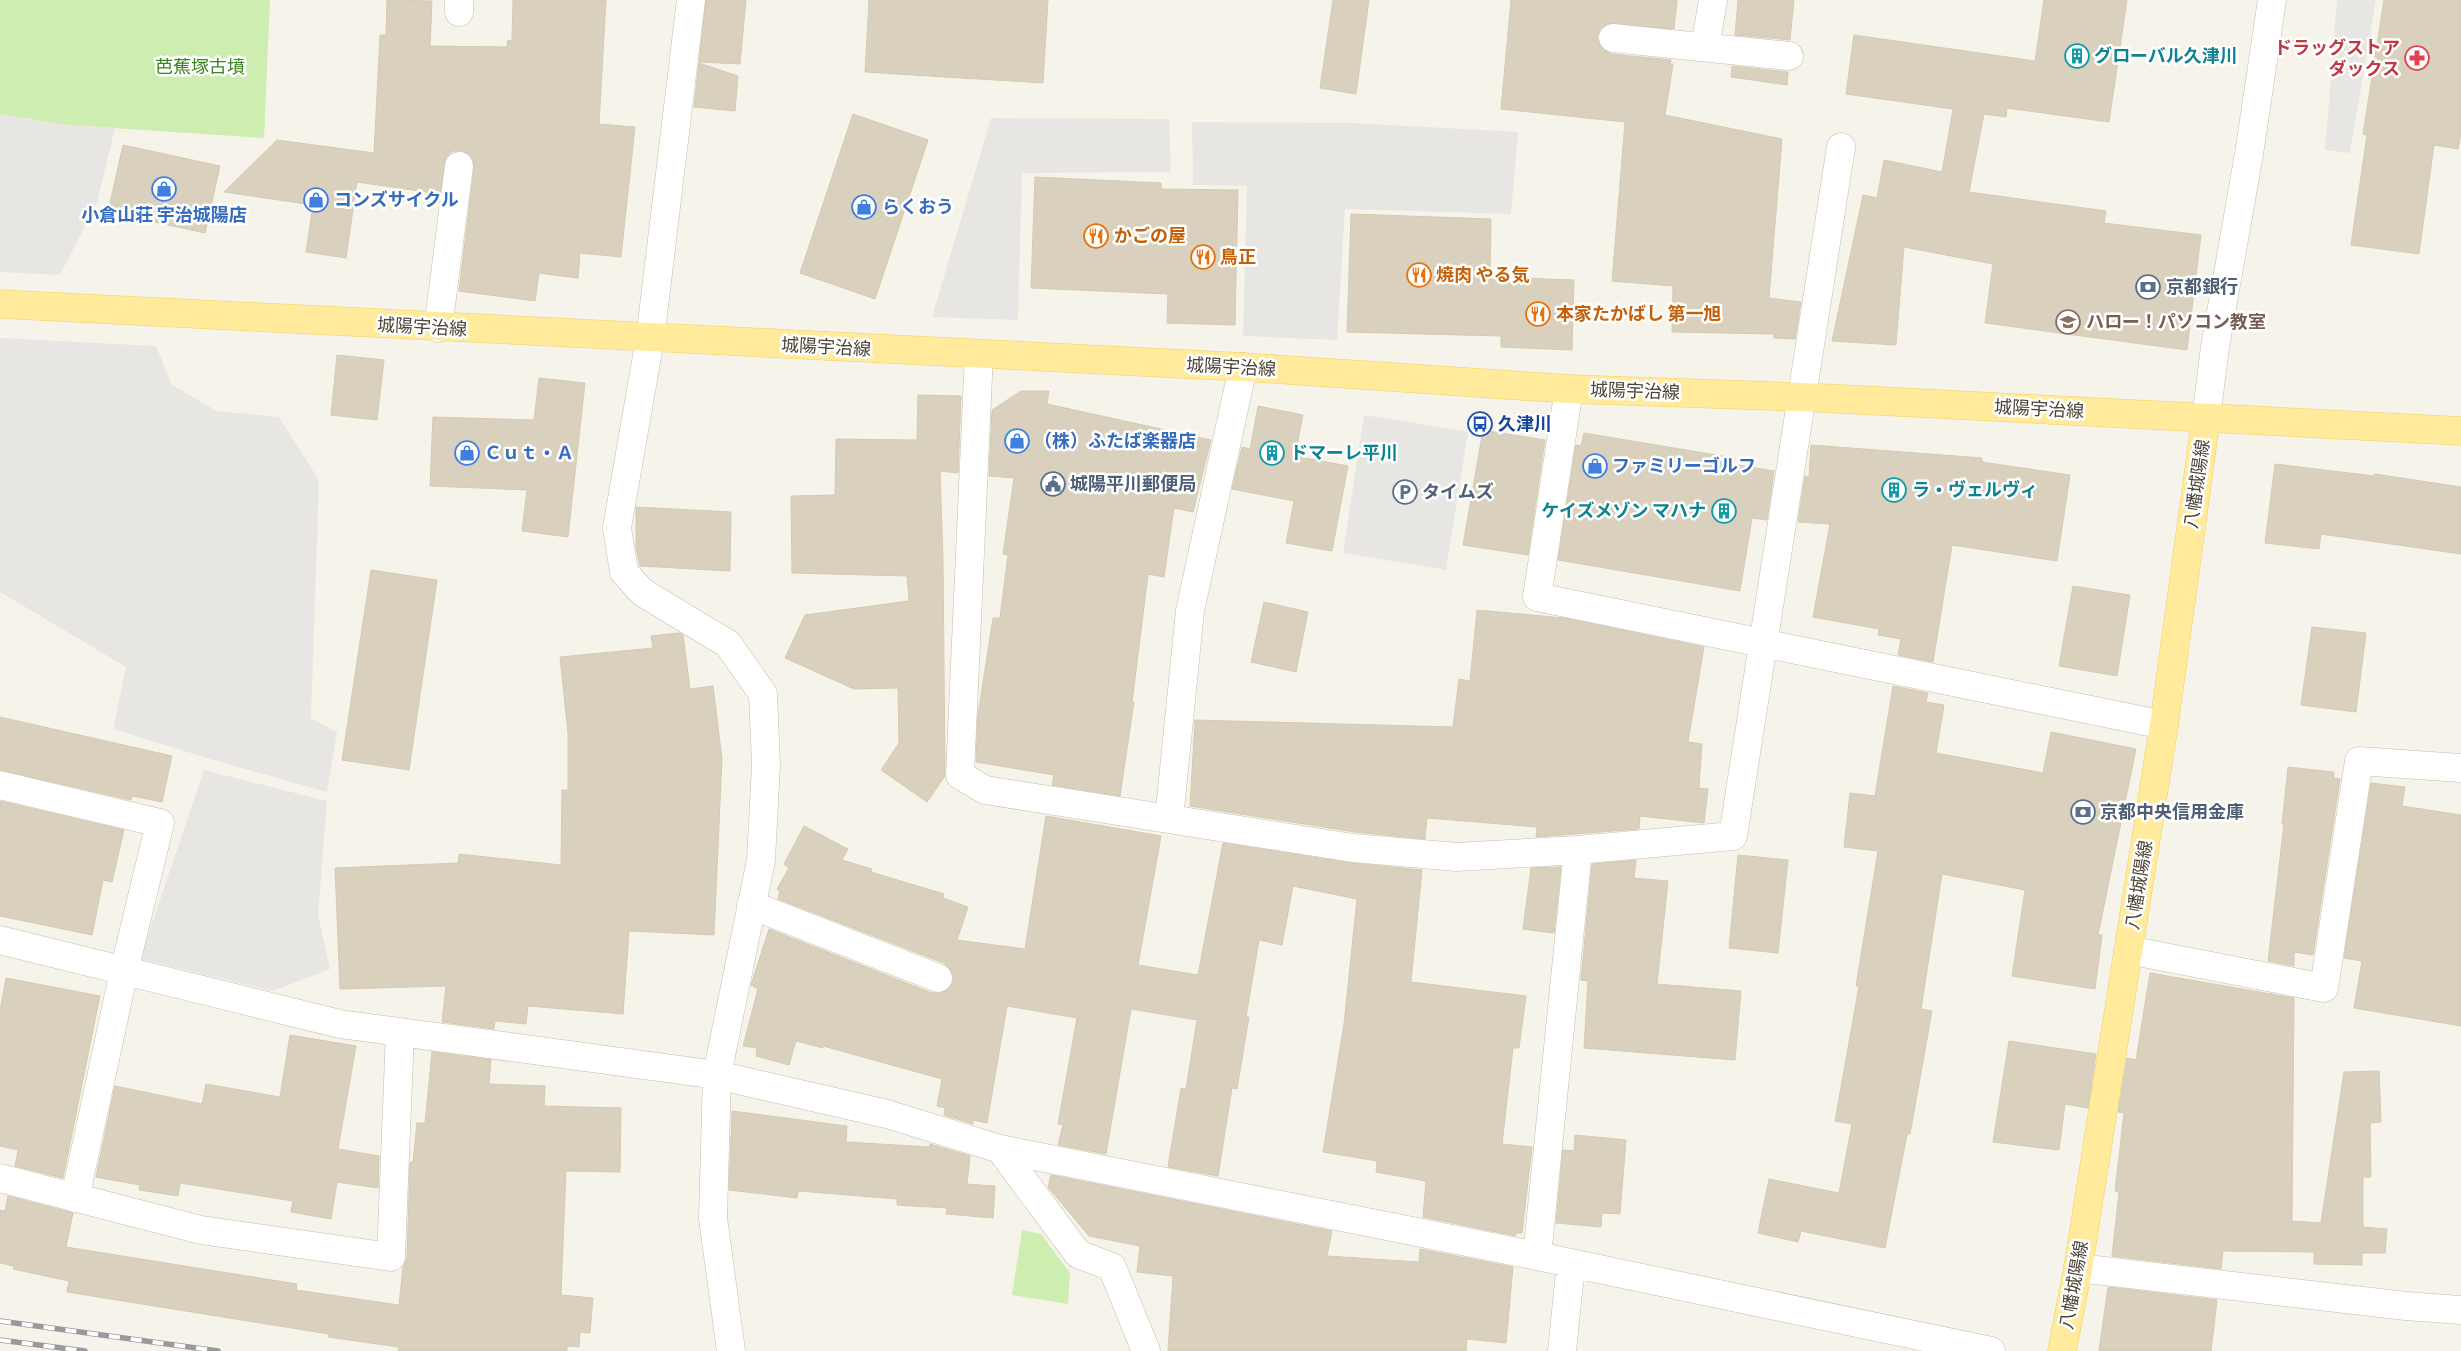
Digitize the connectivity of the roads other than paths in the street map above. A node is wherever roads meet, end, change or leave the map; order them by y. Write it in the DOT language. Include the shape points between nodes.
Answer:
graph roads {
  1 [pos="691,0"];
  2 [pos="1713,0"];
  3 [pos="2272,0"];
  4 [pos="1613,38"];
  5 [pos="1705,47"];
  6 [pos="1788,56"];
  7 [pos="1841,147"];
  8 [pos="459,166"];
  9 [pos="0,304"];
  10 [pos="438,328"];
  11 [pos="650,339"];
  12 [pos="978,354"];
  13 [pos="1243,367"];
  14 [pos="1569,389"];
  15 [pos="1802,397"];
  16 [pos="2206,418"];
  17 [pos="2461,431"];
  18 [pos="1763,643"];
  19 [pos="2164,725"];
  20 [pos="2461,768"];
  21 [pos="0,785"];
  22 [pos="1170,819"];
  23 [pos="1578,850"];
  24 [pos="751,905"];
  25 [pos="0,940"];
  26 [pos="2128,950"];
  27 [pos="124,971"];
  28 [pos="938,978"];
  29 [pos="400,1032"];
  30 [pos="717,1075"];
  31 [pos="1000,1149"];
  32 [pos="0,1178"];
  33 [pos="75,1198"];
  34 [pos="1537,1256"];
  35 [pos="1570,1263"];
  36 [pos="2078,1268"];
  37 [pos="2461,1310"];
  38 [pos="731,1351"];
  39 [pos="1146,1351"];
  40 [pos="1562,1351"];
  41 [pos="1991,1351"];
  42 [pos="2062,1351"];
  1 -- 11 [label="street"];
  2 -- 5 [label="street"];
  3 -- 16 [label="street"];
  4 -- 5 [label="street"];
  5 -- 6 [label="street"];
  7 -- 15 [label="street"];
  8 -- 10 [label="street"];
  9 -- 10 [label="main road, 城陽宇治線"];
  10 -- 11 [label="main road, 城陽宇治線"];
  11 -- 12 [label="main road, 城陽宇治線"];
  11 -- 24 [label="street" via="617,528 624,572 642,592 728,644 763,694 766,765 761,860"];
  12 -- 13 [label="main road, 城陽宇治線"];
  12 -- 22 [label="street" via="960,775 984,790"];
  13 -- 14 [label="main road, 城陽宇治線"];
  13 -- 22 [label="street" via="1190,611"];
  14 -- 15 [label="main road, 城陽宇治線"];
  14 -- 18 [label="street" via="1537,597"];
  15 -- 16 [label="main road, 城陽宇治線"];
  15 -- 18 [label="street"];
  16 -- 17 [label="main road, 城陽宇治線"];
  16 -- 19 [label="main road, 八幡城陽線"];
  18 -- 19 [label="street"];
  18 -- 23 [label="street" via="1733,836"];
  19 -- 26 [label="main road, 八幡城陽線"];
  20 -- 26 [label="street" via="2359,761 2324,988"];
  21 -- 27 [label="street" via="160,823"];
  22 -- 23 [label="street" via="1353,848 1457,857"];
  23 -- 34 [label="street"];
  24 -- 28 [label="street"];
  24 -- 30 [label="street"];
  25 -- 27 [label="street"];
  26 -- 36 [label="main road, 八幡城陽線"];
  27 -- 29 [label="street" via="340,1024"];
  27 -- 33 [label="street"];
  29 -- 30 [label="street"];
  29 -- 33 [label="street" via="391,1257 201,1230"];
  30 -- 31 [label="street" via="887,1114"];
  30 -- 38 [label="street" via="713,1218"];
  31 -- 34 [label="street"];
  31 -- 39 [label="street" via="1078,1254 1112,1267"];
  32 -- 33 [label="street"];
  34 -- 35 [label="street"];
  35 -- 40 [label="street"];
  35 -- 41 [label="street"];
  36 -- 37 [label="street"];
  36 -- 42 [label="main road, 八幡城陽線"];
}
